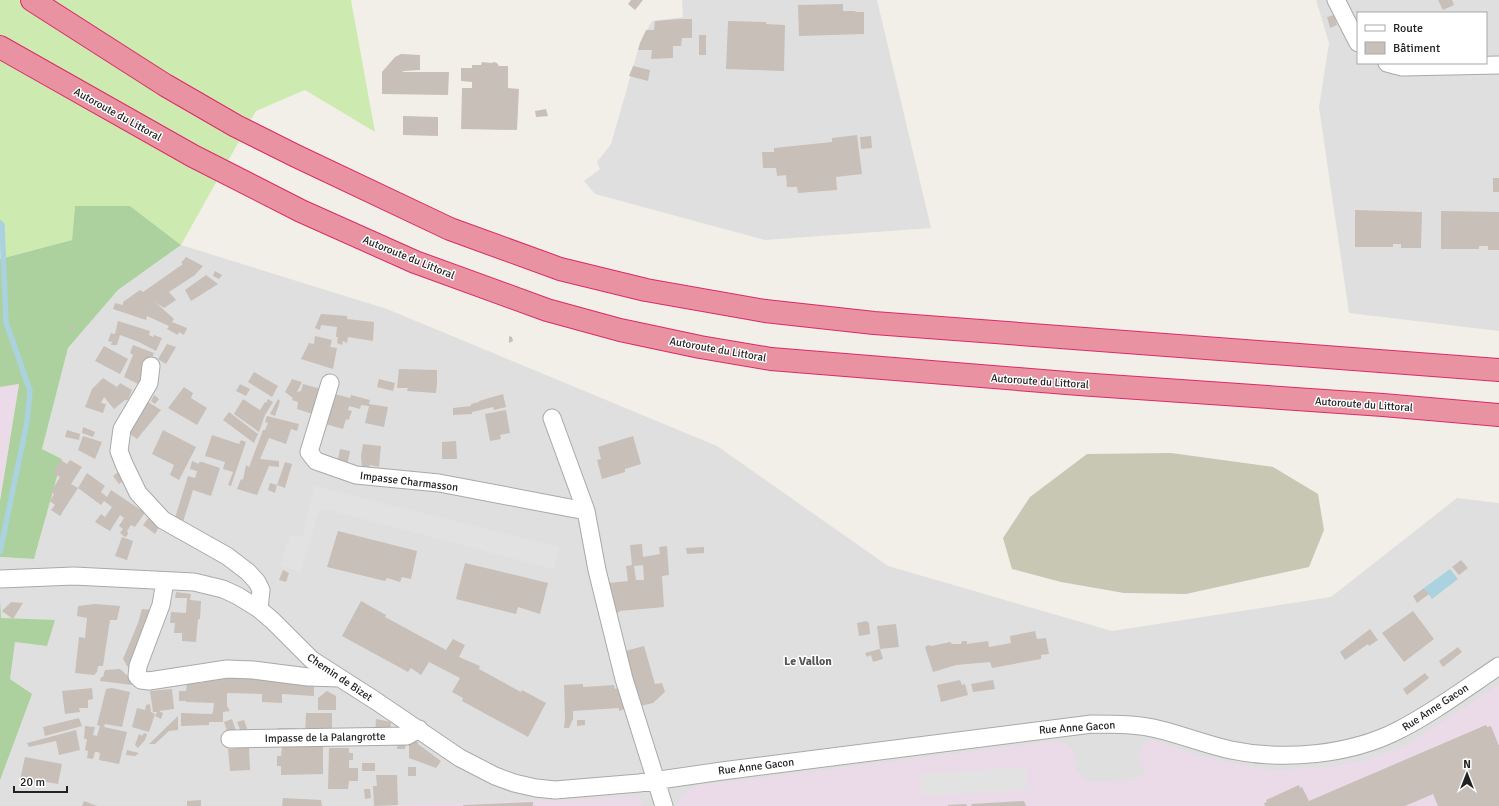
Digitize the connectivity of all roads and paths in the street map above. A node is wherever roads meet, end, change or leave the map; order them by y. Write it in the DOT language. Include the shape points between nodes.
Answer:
graph roads {
  1 [pos="32,0"];
  2 [pos="1336,0"];
  3 [pos="1357,41"];
  4 [pos="0,47"];
  5 [pos="1392,64"];
  6 [pos="1499,66"];
  7 [pos="151,366"];
  8 [pos="1499,370"];
  9 [pos="330,383"];
  10 [pos="1499,416"];
  11 [pos="552,418"];
  12 [pos="586,511"];
  13 [pos="6,579"];
  14 [pos="165,581"];
  15 [pos="259,609"];
  16 [pos="1499,666"];
  17 [pos="341,678"];
  18 [pos="418,730"];
  19 [pos="230,739"];
  20 [pos="656,781"];
  21 [pos="664,806"];
  1 -- 8 [label="highway" via="164,85 243,129 450,229 560,269 646,290 765,311 874,323"];
  2 -- 3 [label="street"];
  4 -- 10 [label="highway, Autoroute du Littoral" via="193,156 301,211 415,262 547,310 620,330 771,359"];
  5 -- 6 [label="street" via="1402,67"];
  7 -- 15 [label="street" via="149,383 122,429 119,451 124,464 138,493 164,520 227,556 248,572 261,590"];
  9 -- 12 [label="street, Impasse Charmasson" via="309,452 316,461 356,475 439,483"];
  11 -- 12 [label="street"];
  12 -- 20 [label="street" via="597,570 624,679"];
  13 -- 14 [label="street, Chemin de Bizet" via="74,576"];
  14 -- 15 [label="street, Chemin de Bizet" via="210,585 238,596"];
  14 -- 17 [label="street" via="161,605 138,666 137,676 141,680 149,681 227,669"];
  15 -- 17 [label="street, Chemin de Bizet" via="312,660"];
  16 -- 20 [label="street, Rue Anne Gacon" via="1396,732 1378,740 1324,752 1297,755 1249,753 1138,725 1092,724"];
  17 -- 18 [label="street, Chemin de Bizet"];
  18 -- 19 [label="street, Impasse de la Palangrotte" via="407,736"];
  18 -- 20 [label="street, Chemin de Bizet" via="478,768 514,783 536,788 555,790"];
  20 -- 21 [label="street"];
}
